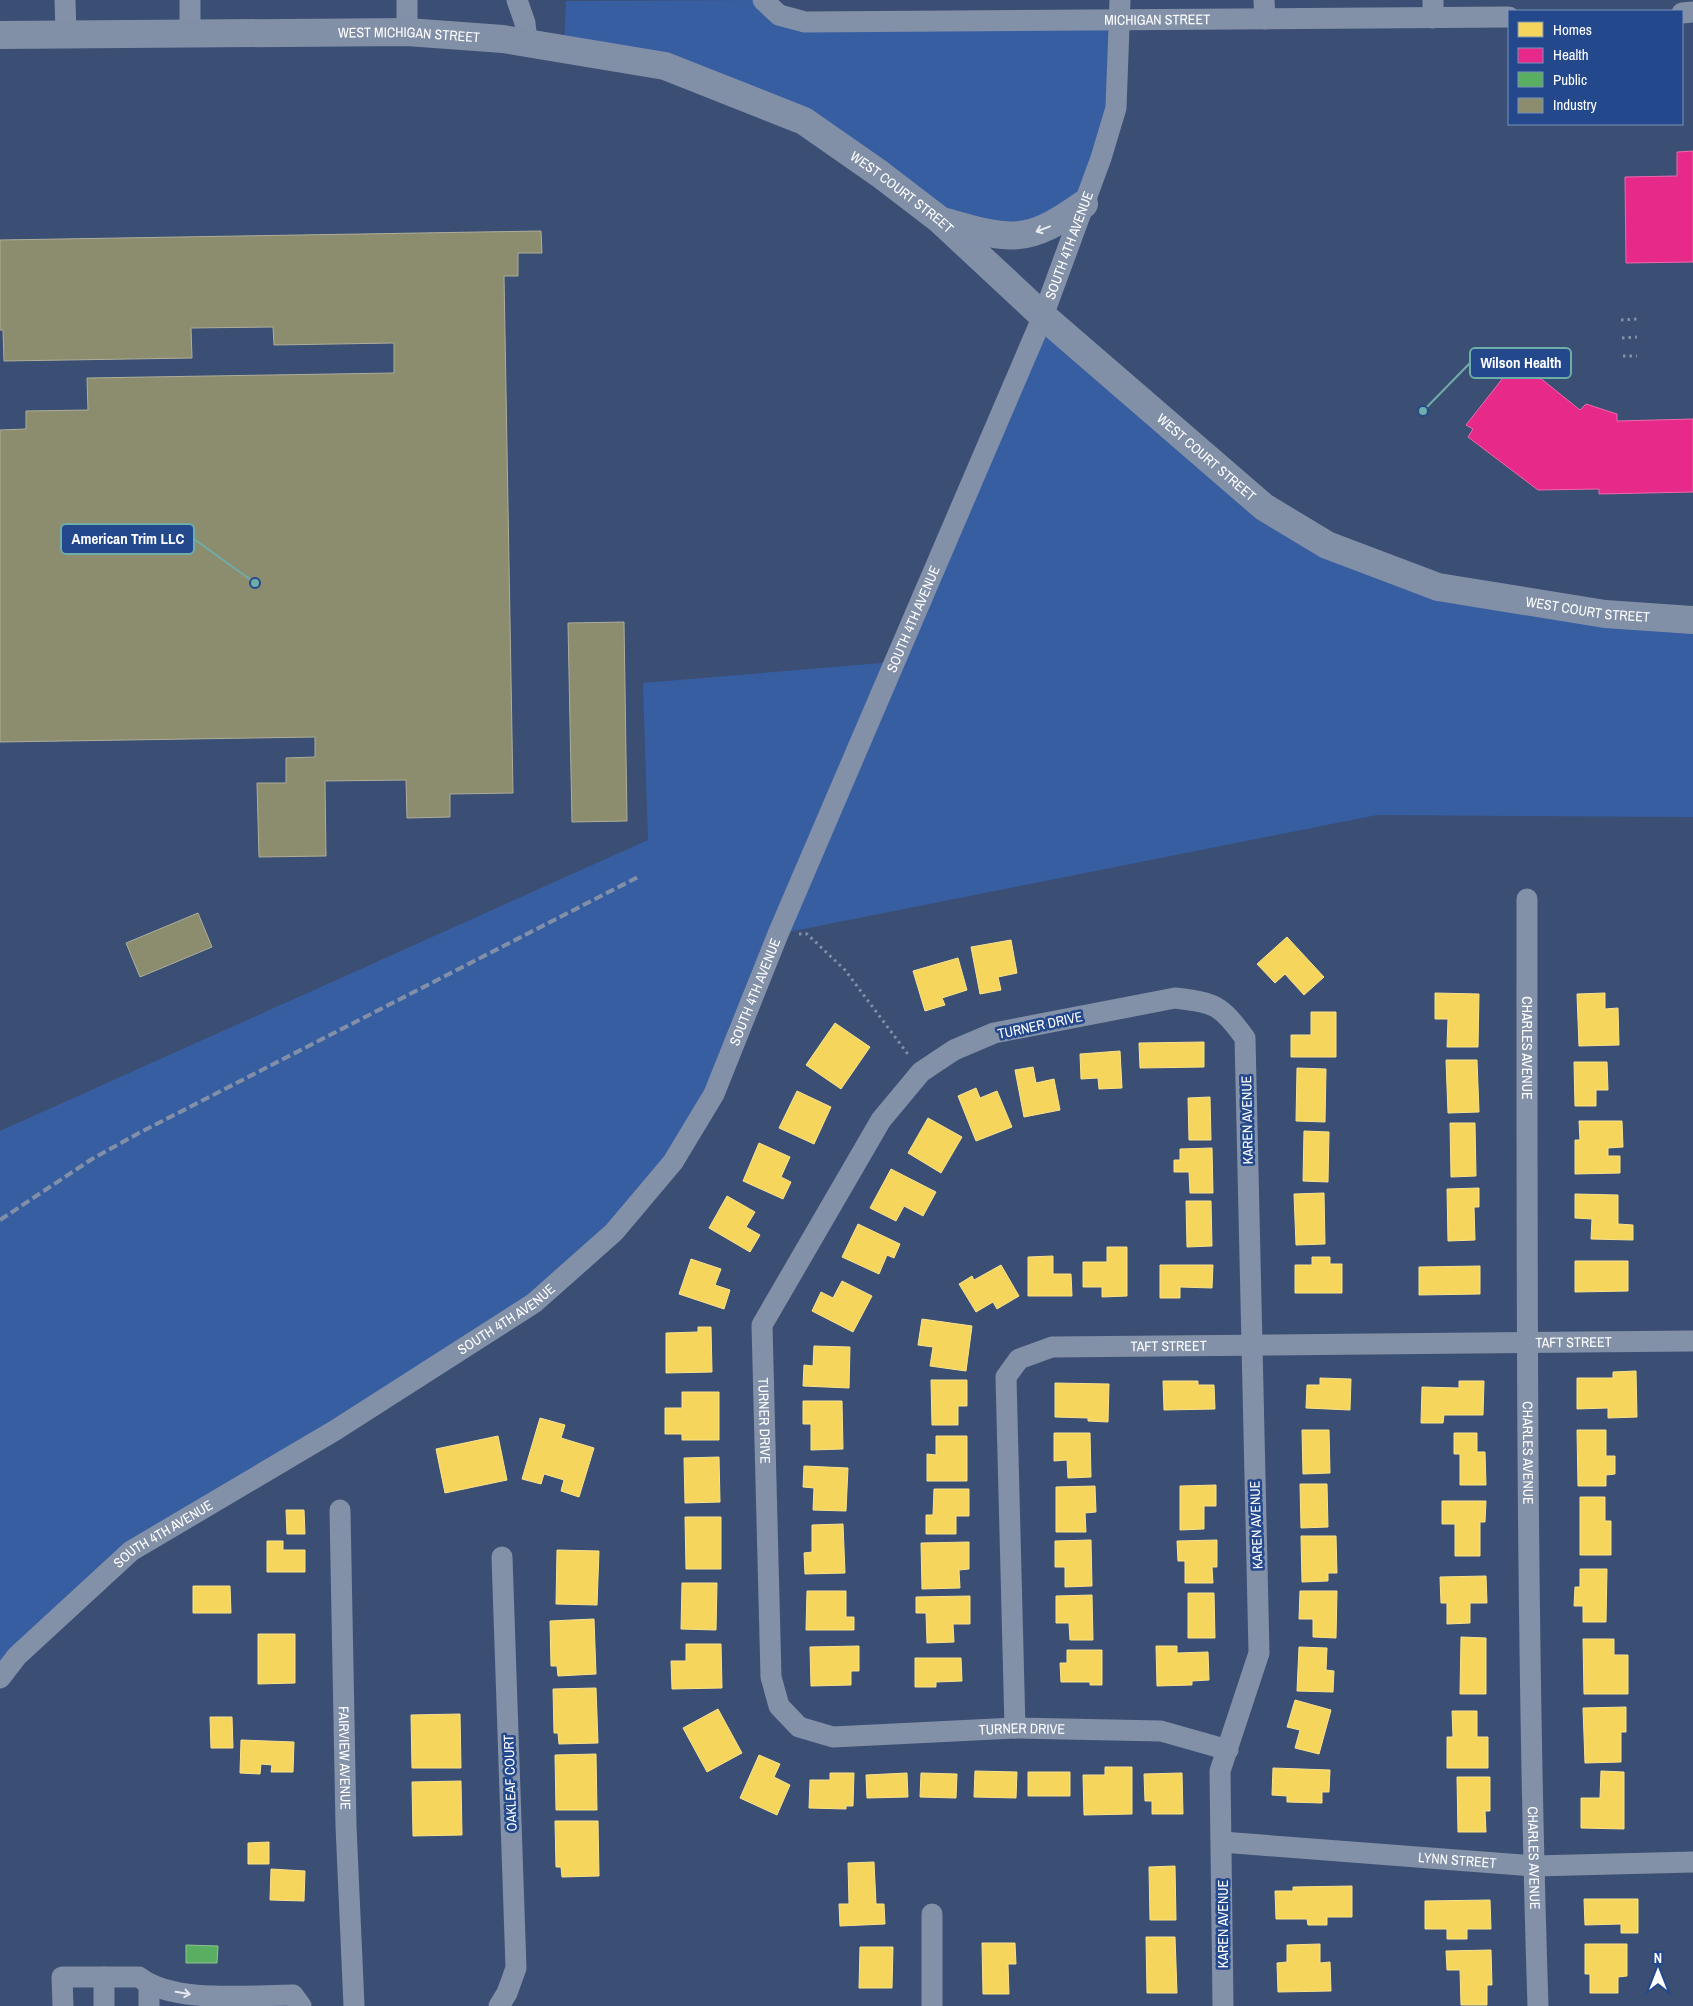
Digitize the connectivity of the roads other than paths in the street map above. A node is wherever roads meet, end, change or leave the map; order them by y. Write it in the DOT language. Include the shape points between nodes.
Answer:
graph roads {
  1 [pos="66,0"];
  2 [pos="190,0"];
  3 [pos="406,0"];
  4 [pos="517,0"];
  5 [pos="763,0"];
  6 [pos="1433,9"];
  7 [pos="1120,10"];
  8 [pos="1265,10"];
  9 [pos="1508,17"];
  10 [pos="406,32"];
  11 [pos="66,33"];
  12 [pos="190,33"];
  13 [pos="0,35"];
  14 [pos="527,42"];
  15 [pos="804,121"];
  16 [pos="1084,204"];
  17 [pos="940,220"];
  18 [pos="1043,316"];
  19 [pos="1693,620"];
  20 [pos="1527,898"];
  21 [pos="1245,1038"];
  22 [pos="1693,1341"];
  23 [pos="1527,1342"];
  24 [pos="1251,1344"];
  25 [pos="340,1510"];
  26 [pos="502,1556"];
  27 [pos="0,1678"];
  28 [pos="1016,1728"];
  29 [pos="1228,1750"];
  30 [pos="1222,1842"];
  31 [pos="1693,1862"];
  32 [pos="1534,1866"];
  33 [pos="932,1914"];
  34 [pos="104,1977"];
  35 [pos="149,1984"];
  36 [pos="63,2006"];
  37 [pos="104,2006"];
  38 [pos="149,2006"];
  39 [pos="301,2006"];
  40 [pos="354,2006"];
  41 [pos="499,2006"];
  42 [pos="932,2006"];
  43 [pos="1224,2006"];
  44 [pos="1538,2006"];
  1 -- 11 [label="street"];
  2 -- 12 [label="street"];
  3 -- 10 [label="street"];
  4 -- 14 [label="street"];
  5 -- 7 [label="street, MICHIGAN STREET" via="779,15 805,22"];
  6 -- 8 [label="street, MICHIGAN STREET"];
  6 -- 9 [label="street, MICHIGAN STREET"];
  7 -- 8 [label="street, MICHIGAN STREET"];
  7 -- 16 [label="street, SOUTH 4TH AVENUE" via="1116,108"];
  10 -- 12 [label="main road, WEST MICHIGAN STREET"];
  10 -- 14 [label="main road, WEST MICHIGAN STREET"];
  11 -- 12 [label="main road, WEST MICHIGAN STREET"];
  11 -- 13 [label="main road, WEST MICHIGAN STREET"];
  14 -- 15 [label="main road, WEST MICHIGAN STREET" via="665,66"];
  15 -- 17 [label="main road, WEST COURT STREET"];
  16 -- 17 [label="main road, one-way" via="1056,224 1027,236 991,235"];
  16 -- 18 [label="street, SOUTH 4TH AVENUE"];
  17 -- 18 [label="main road, WEST COURT STREET"];
  18 -- 19 [label="main road, WEST COURT STREET" via="1264,507 1327,545 1438,587 1605,614"];
  18 -- 27 [label="street, SOUTH 4TH AVENUE" via="826,820 714,1094 673,1162 614,1232 534,1303 334,1431 130,1551 17,1656"];
  20 -- 23 [label="street, CHARLES AVENUE"];
  21 -- 24 [label="street, KAREN AVENUE"];
  21 -- 28 [label="street, TURNER DRIVE" via="1224,1010 1203,1001 1175,998 994,1033 954,1050 921,1072 881,1120 762,1325 771,1677 779,1706 799,1727 832,1737"];
  22 -- 23 [label="street, TAFT STREET"];
  23 -- 24 [label="street, TAFT STREET"];
  23 -- 32 [label="street, CHARLES AVENUE"];
  24 -- 28 [label="street, TAFT STREET" via="1052,1347 1019,1359 1006,1377"];
  24 -- 29 [label="street, KAREN AVENUE" via="1260,1652"];
  25 -- 40 [label="street, FAIRVIEW AVENUE" via="346,1826"];
  26 -- 41 [label="street, OAKLEAF COURT" via="516,1968"];
  28 -- 29 [label="street, TURNER DRIVE" via="1161,1731"];
  29 -- 30 [label="street, KAREN AVENUE" via="1220,1771"];
  30 -- 32 [label="street, LYNN STREET"];
  30 -- 43 [label="street, KAREN AVENUE"];
  31 -- 32 [label="street, LYNN STREET"];
  32 -- 44 [label="street, CHARLES AVENUE"];
  33 -- 42 [label="street"];
  34 -- 35 [label="street" via="139,1976"];
  34 -- 36 [label="street" via="62,1977"];
  34 -- 37 [label="street"];
  35 -- 38 [label="street"];
  35 -- 39 [label="street, one-way" via="187,1995 293,1995"];
}
